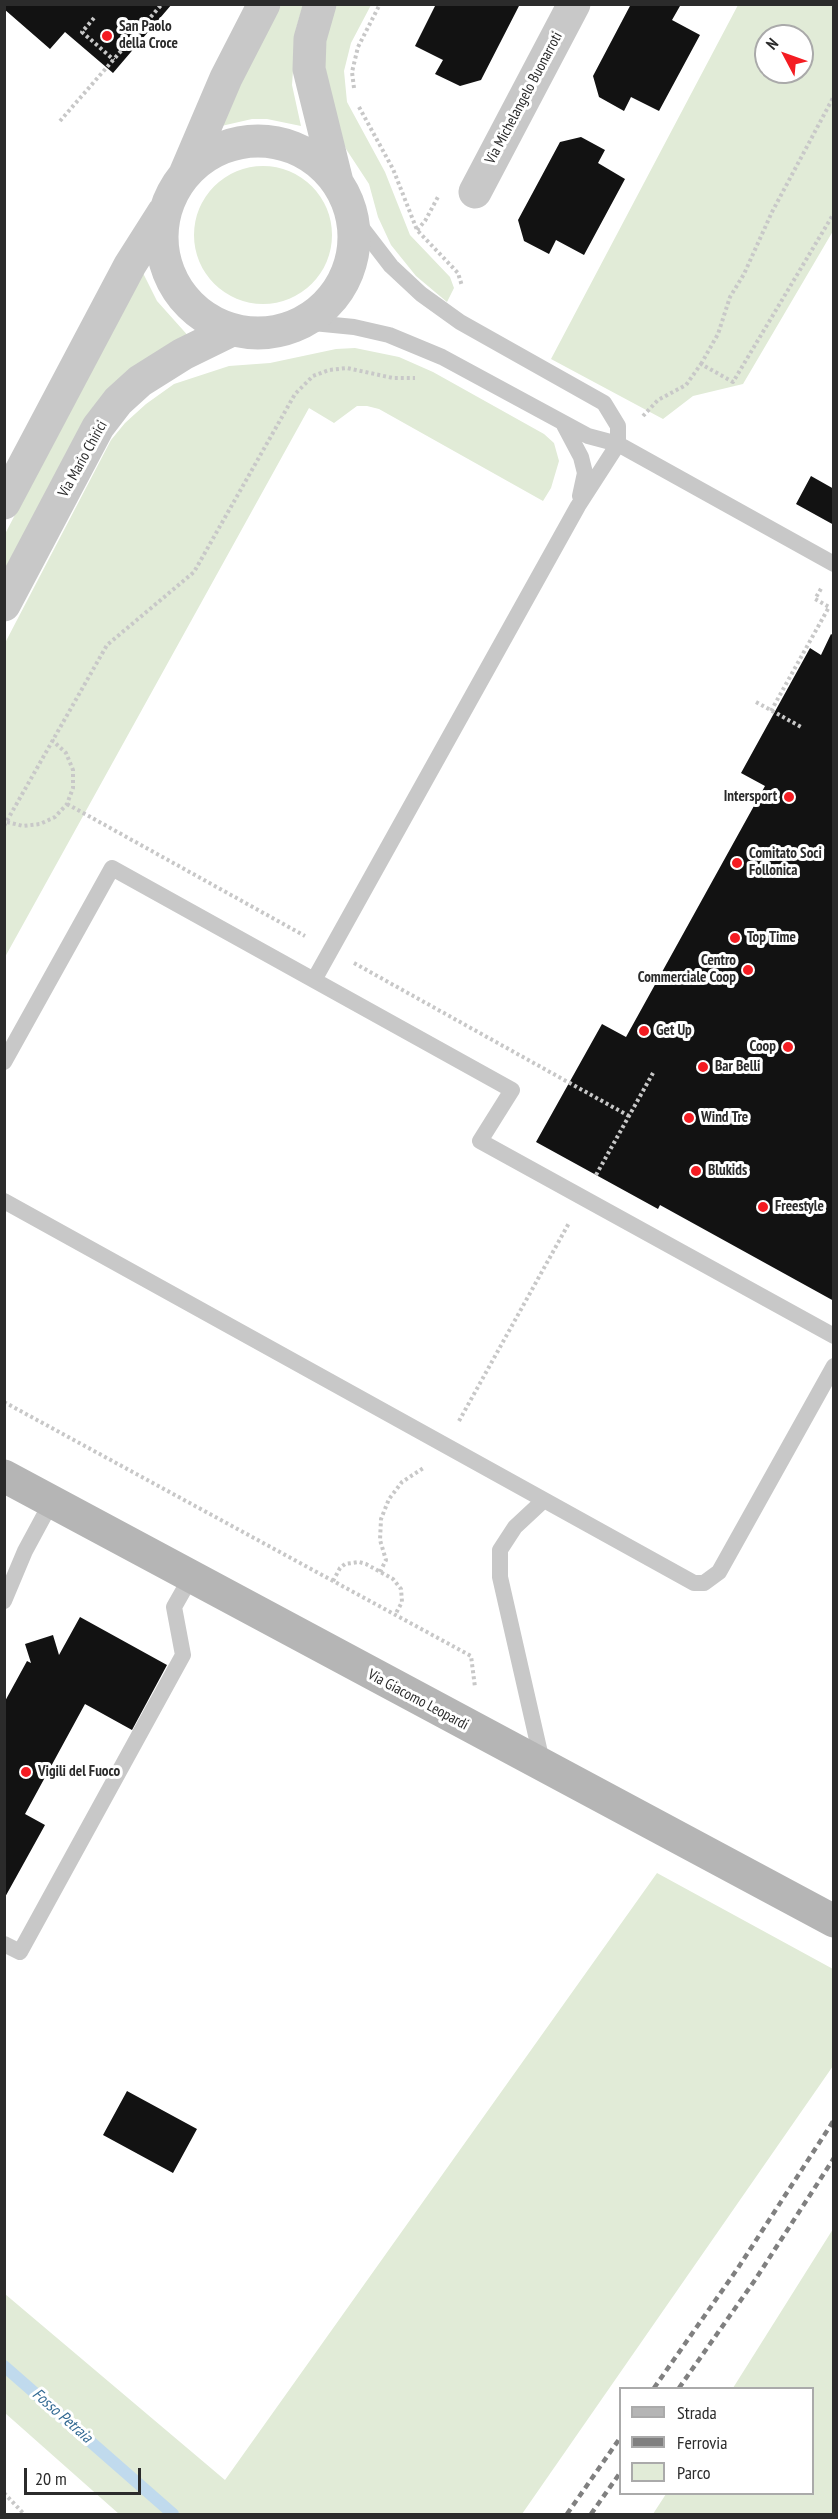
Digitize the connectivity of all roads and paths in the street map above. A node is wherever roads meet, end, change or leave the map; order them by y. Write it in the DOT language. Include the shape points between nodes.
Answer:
graph roads {
  1 [pos="162,4"];
  2 [pos="264,4"];
  3 [pos="320,4"];
  4 [pos="380,4"];
  5 [pos="574,4"];
  6 [pos="94,18"];
  7 [pos="114,60"];
  8 [pos="354,91"];
  9 [pos="834,96"];
  10 [pos="356,100"];
  11 [pos="60,121"];
  12 [pos="183,177"];
  13 [pos="338,184"];
  14 [pos="475,192"];
  15 [pos="167,206"];
  16 [pos="834,213"];
  17 [pos="351,214"];
  18 [pos="425,221"];
  19 [pos="417,230"];
  20 [pos="462,286"];
  21 [pos="303,322"];
  22 [pos="232,330"];
  23 [pos="701,364"];
  24 [pos="415,378"];
  25 [pos="649,409"];
  26 [pos="563,423"];
  27 [pos="618,444"];
  28 [pos="4,503"];
  29 [pos="578,506"];
  30 [pos="834,564"];
  31 [pos="815,599"];
  32 [pos="4,605"];
  33 [pos="756,702"];
  34 [pos="771,711"];
  35 [pos="803,728"];
  36 [pos="52,740"];
  37 [pos="6,824"];
  38 [pos="314,980"];
  39 [pos="4,1062"];
  40 [pos="652,1073"];
  41 [pos="569,1083"];
  42 [pos="628,1116"];
  43 [pos="596,1175"];
  44 [pos="583,1198"];
  45 [pos="4,1201"];
  46 [pos="834,1336"];
  47 [pos="834,1366"];
  48 [pos="4,1402"];
  49 [pos="445,1445"];
  50 [pos="4,1476"];
  51 [pos="544,1500"];
  52 [pos="52,1502"];
  53 [pos="380,1572"];
  54 [pos="191,1577"];
  55 [pos="333,1581"];
  56 [pos="4,1601"];
  57 [pos="395,1615"];
  58 [pos="480,1733"];
  59 [pos="543,1767"];
  60 [pos="834,1922"];
  61 [pos="4,1944"];
  62 [pos="4,2493"];
  63 [pos="24,2514"];
  1 -- 7 [label="path"];
  2 -- 12 [label="street, Via Mario Chirici" via="226,78"];
  3 -- 13 [label="street, Via Mario Chirici" via="310,39 309,69"];
  4 -- 8 [label="path" via="358,47 352,72"];
  5 -- 14 [label="street, Via Michelangelo Buonarroti"];
  6 -- 7 [label="path" via="82,32"];
  7 -- 11 [label="path"];
  9 -- 23 [label="path" via="772,212"];
  10 -- 19 [label="path" via="393,169"];
  12 -- 13 [label="street, Via Mario Chirici" via="196,164 227,147 262,141 313,158"];
  12 -- 15 [label="street, Via Mario Chirici"];
  13 -- 17 [label="street, Via Mario Chirici"];
  15 -- 22 [label="street, Via Mario Chirici" via="162,244 173,282 198,312"];
  15 -- 28 [label="street, Via Mario Chirici" via="130,265"];
  16 -- 23 [label="path" via="733,382"];
  17 -- 21 [label="street, Via Mario Chirici" via="352,256 345,276 335,294"];
  17 -- 27 [label="lane" via="391,266 421,294 460,322 604,403 618,426"];
  18 -- 19 [label="path"];
  19 -- 20 [label="path" via="458,273"];
  21 -- 22 [label="street, Via Mario Chirici" via="268,332"];
  21 -- 26 [label="lane" via="389,335 442,357"];
  22 -- 32 [label="street, Via Mario Chirici" via="183,354 140,381 118,401 98,427"];
  23 -- 25 [label="path" via="686,385"];
  24 -- 36 [label="path" via="393,378 347,368 313,376 295,394 194,572 107,645"];
  26 -- 27 [label="lane" via="588,436"];
  26 -- 29 [label="lane" via="577,446 585,473"];
  27 -- 29 [label="lane"];
  27 -- 30 [label="lane"];
  29 -- 38 [label="lane"];
  31 -- 34 [label="path" via="829,607"];
  33 -- 34 [label="path"];
  34 -- 35 [label="path"];
  36 -- 37 [label="path"];
  36 -- 37 [label="path" via="66,753 73,770 73,788 67,804 55,817 40,824"];
  38 -- 39 [label="lane" via="112,868"];
  38 -- 44 [label="lane" via="512,1090 480,1141"];
  40 -- 42 [label="path"];
  41 -- 42 [label="path"];
  42 -- 43 [label="path"];
  44 -- 46 [label="lane"];
  44 -- 49 [label="path"];
  45 -- 49 [label="lane"];
  47 -- 51 [label="lane" via="719,1572 704,1583 694,1582"];
  48 -- 55 [label="path"];
  49 -- 51 [label="lane"];
  49 -- 53 [label="path" via="433,1464 402,1482 389,1499 381,1518 380,1539 386,1560"];
  50 -- 52 [label="main road, Via Giacomo Leopardi"];
  51 -- 59 [label="lane" via="515,1527 500,1551 500,1577"];
  52 -- 54 [label="main road, Via Giacomo Leopardi"];
  52 -- 56 [label="lane"];
  53 -- 55 [label="path" via="352,1562 340,1568"];
  53 -- 57 [label="path" via="401,1589 402,1602"];
  54 -- 58 [label="main road, Via Giacomo Leopardi"];
  54 -- 61 [label="lane" via="174,1607 183,1655 20,1952"];
  55 -- 57 [label="path"];
  57 -- 58 [label="path" via="471,1656"];
  58 -- 59 [label="main road, Via Giacomo Leopardi"];
  59 -- 60 [label="main road, Via Giacomo Leopardi"];
  62 -- 63 [label="path"];
}
